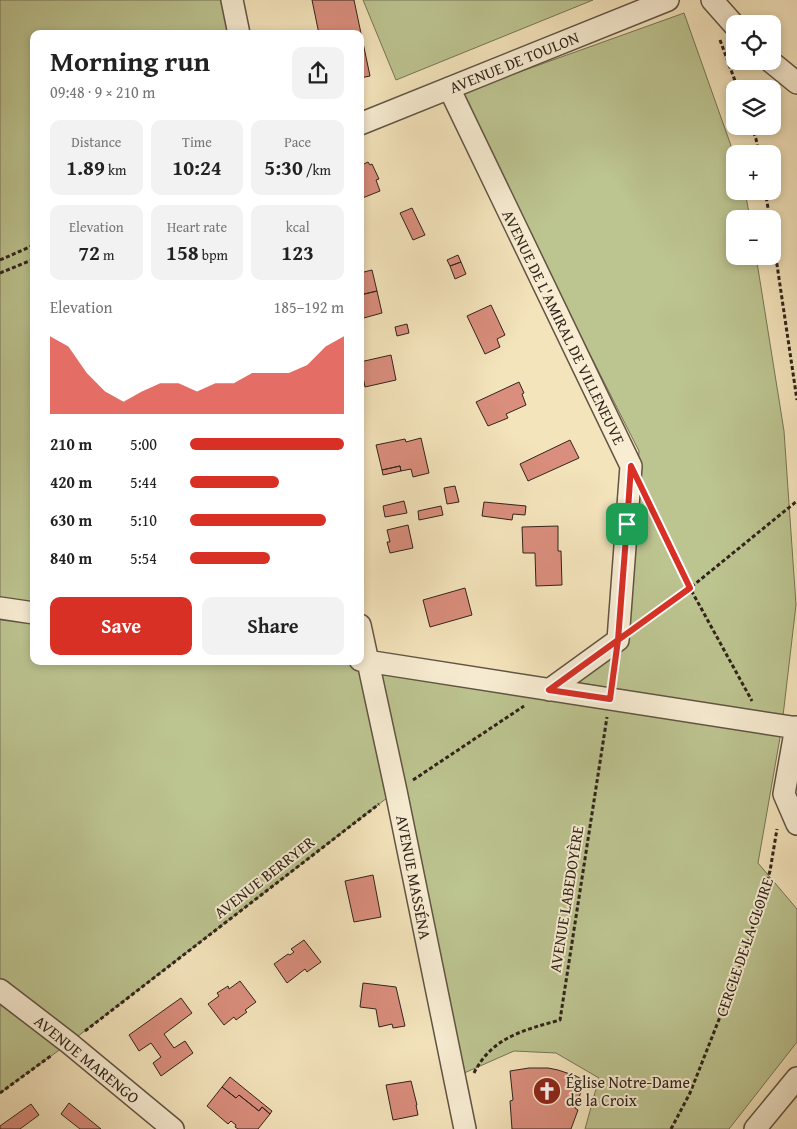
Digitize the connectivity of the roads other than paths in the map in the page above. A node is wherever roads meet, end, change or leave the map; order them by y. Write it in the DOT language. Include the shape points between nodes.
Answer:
graph roads {
  1 [pos="232,0"];
  2 [pos="668,0"];
  3 [pos="712,0"];
  4 [pos="238,30"];
  5 [pos="726,31"];
  6 [pos="781,70"];
  7 [pos="797,83"];
  8 [pos="448,88"];
  9 [pos="364,122"];
  10 [pos="0,608"];
  11 [pos="30,612"];
  12 [pos="364,661"];
  13 [pos="549,690"];
  14 [pos="797,728"];
  15 [pos="797,824"];
  16 [pos="0,990"];
  17 [pos="797,1078"];
  18 [pos="174,1129"];
  19 [pos="465,1129"];
  20 [pos="755,1129"];
  1 -- 4 [label="street"];
  2 -- 8 [label="street, AVENUE DE TOULON"];
  3 -- 5 [label="street"];
  6 -- 7 [label="street"];
  8 -- 9 [label="street, AVENUE DE TOULON"];
  8 -- 13 [label="street, AVENUE DE L'AMIRAL DE VILLENEUVE" via="631,466 618,640"];
  10 -- 11 [label="street"];
  12 -- 13 [label="street"];
  12 -- 19 [label="street, AVENUE MASSÉNA" via="396,791"];
  13 -- 14 [label="street"];
  14 -- 15 [label="street" via="784,794"];
  16 -- 18 [label="street, AVENUE MARENGO"];
  17 -- 20 [label="street"];
}
